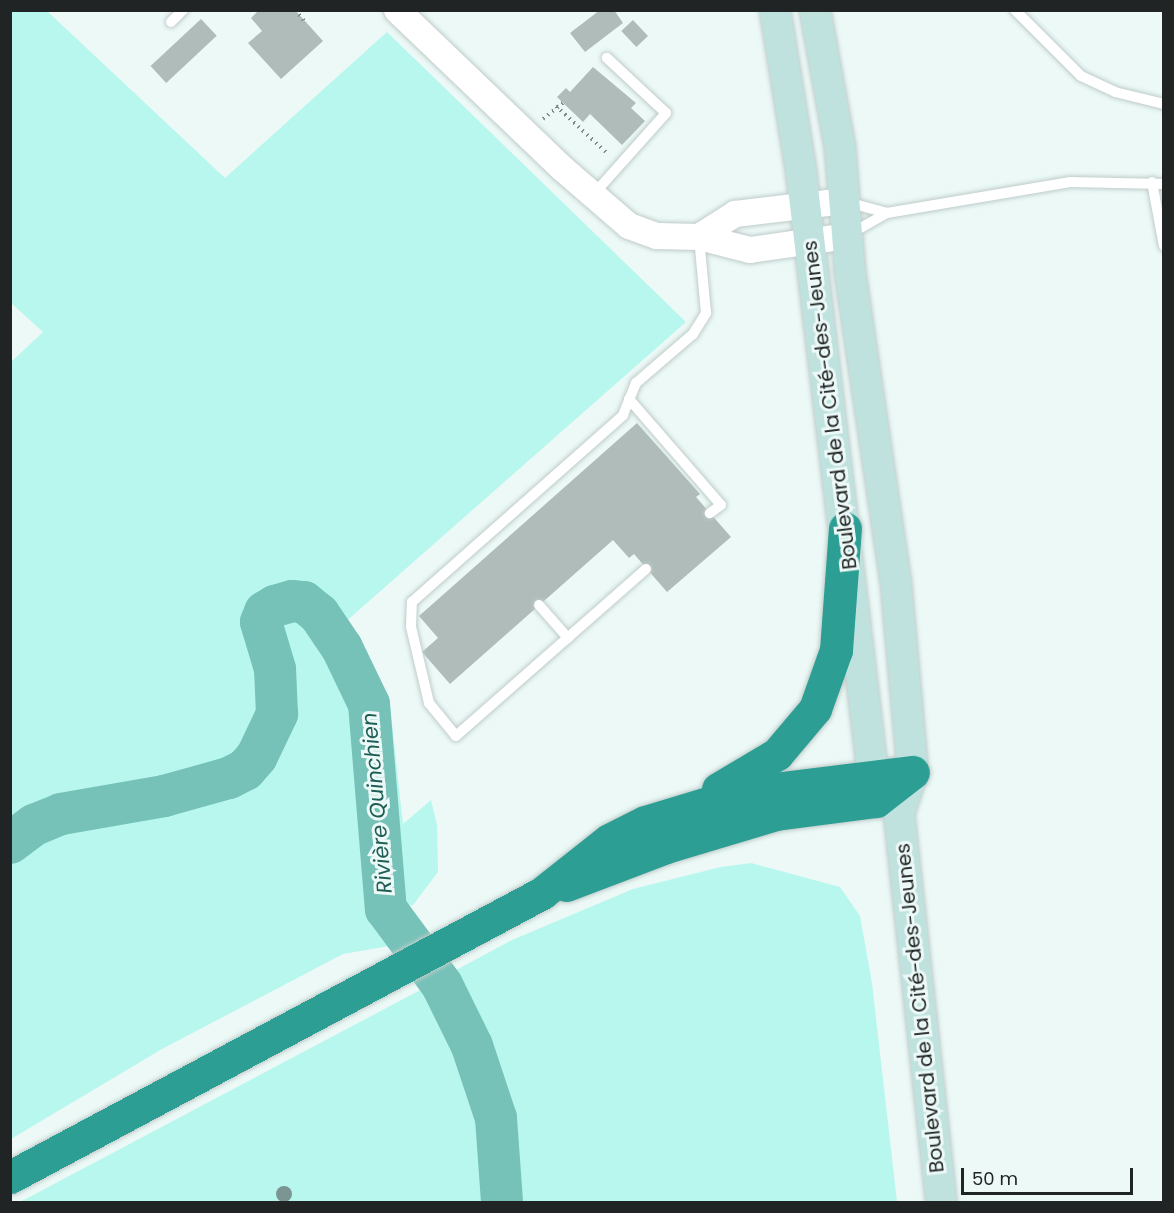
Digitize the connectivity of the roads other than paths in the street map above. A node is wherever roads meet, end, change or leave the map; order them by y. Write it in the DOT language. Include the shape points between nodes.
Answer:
graph roads {
  1 [pos="183,10"];
  2 [pos="397,10"];
  3 [pos="775,10"];
  4 [pos="815,10"];
  5 [pos="1016,10"];
  6 [pos="171,22"];
  7 [pos="607,58"];
  8 [pos="1164,104"];
  9 [pos="1152,182"];
  10 [pos="1164,184"];
  11 [pos="593,195"];
  12 [pos="844,201"];
  13 [pos="806,205"];
  14 [pos="887,213"];
  15 [pos="847,236"];
  16 [pos="699,237"];
  17 [pos="810,240"];
  18 [pos="1164,246"];
  19 [pos="629,399"];
  20 [pos="710,513"];
  21 [pos="845,528"];
  22 [pos="646,569"];
  23 [pos="538,605"];
  24 [pos="568,638"];
  25 [pos="913,772"];
  26 [pos="883,797"];
  27 [pos="678,810"];
  28 [pos="542,893"];
  29 [pos="40,1164"];
  30 [pos="10,1177"];
  31 [pos="10,1183"];
  32 [pos="941,1203"];
  1 -- 6 [label="lane"];
  2 -- 11 [label="street"];
  3 -- 13 [label="main road, Boulevard de la Cité-des-Jeunes"];
  4 -- 12 [label="main road, Boulevard de la Cité-des-Jeunes" via="840,147"];
  5 -- 8 [label="lane" via="1081,76 1115,92"];
  7 -- 11 [label="lane" via="666,113 636,138"];
  9 -- 10 [label="lane"];
  9 -- 14 [label="lane" via="1070,182"];
  9 -- 18 [label="lane"];
  11 -- 16 [label="street" via="629,226 657,236"];
  12 -- 13 [label="street"];
  12 -- 14 [label="lane"];
  12 -- 15 [label="main road, Boulevard de la Cité-des-Jeunes"];
  13 -- 16 [label="street" via="735,214"];
  13 -- 17 [label="main road, Boulevard de la Cité-des-Jeunes"];
  14 -- 15 [label="lane"];
  15 -- 17 [label="street"];
  15 -- 25 [label="main road, Boulevard de la Cité-des-Jeunes" via="896,583"];
  16 -- 17 [label="street" via="750,250"];
  16 -- 19 [label="lane" via="705,298 701,324 636,383"];
  17 -- 21 [label="main road, Boulevard de la Cité-des-Jeunes"];
  19 -- 20 [label="lane" via="721,505"];
  19 -- 24 [label="lane" via="622,415 412,602 409,610 423,693 456,736"];
  21 -- 26 [label="main road, Boulevard de la Cité-des-Jeunes"];
  21 -- 27 [label="highway" via="836,650 815,709 792,740 762,766"];
  22 -- 24 [label="lane"];
  23 -- 24 [label="lane"];
  25 -- 26 [label="highway"];
  26 -- 27 [label="highway" via="741,793"];
  26 -- 28 [label="highway" via="776,813 666,847"];
  26 -- 32 [label="main road, Boulevard de la Cité-des-Jeunes"];
  27 -- 28 [label="highway" via="609,840"];
  28 -- 29 [label="highway"];
  29 -- 30 [label="highway"];
  29 -- 31 [label="highway"];
}
